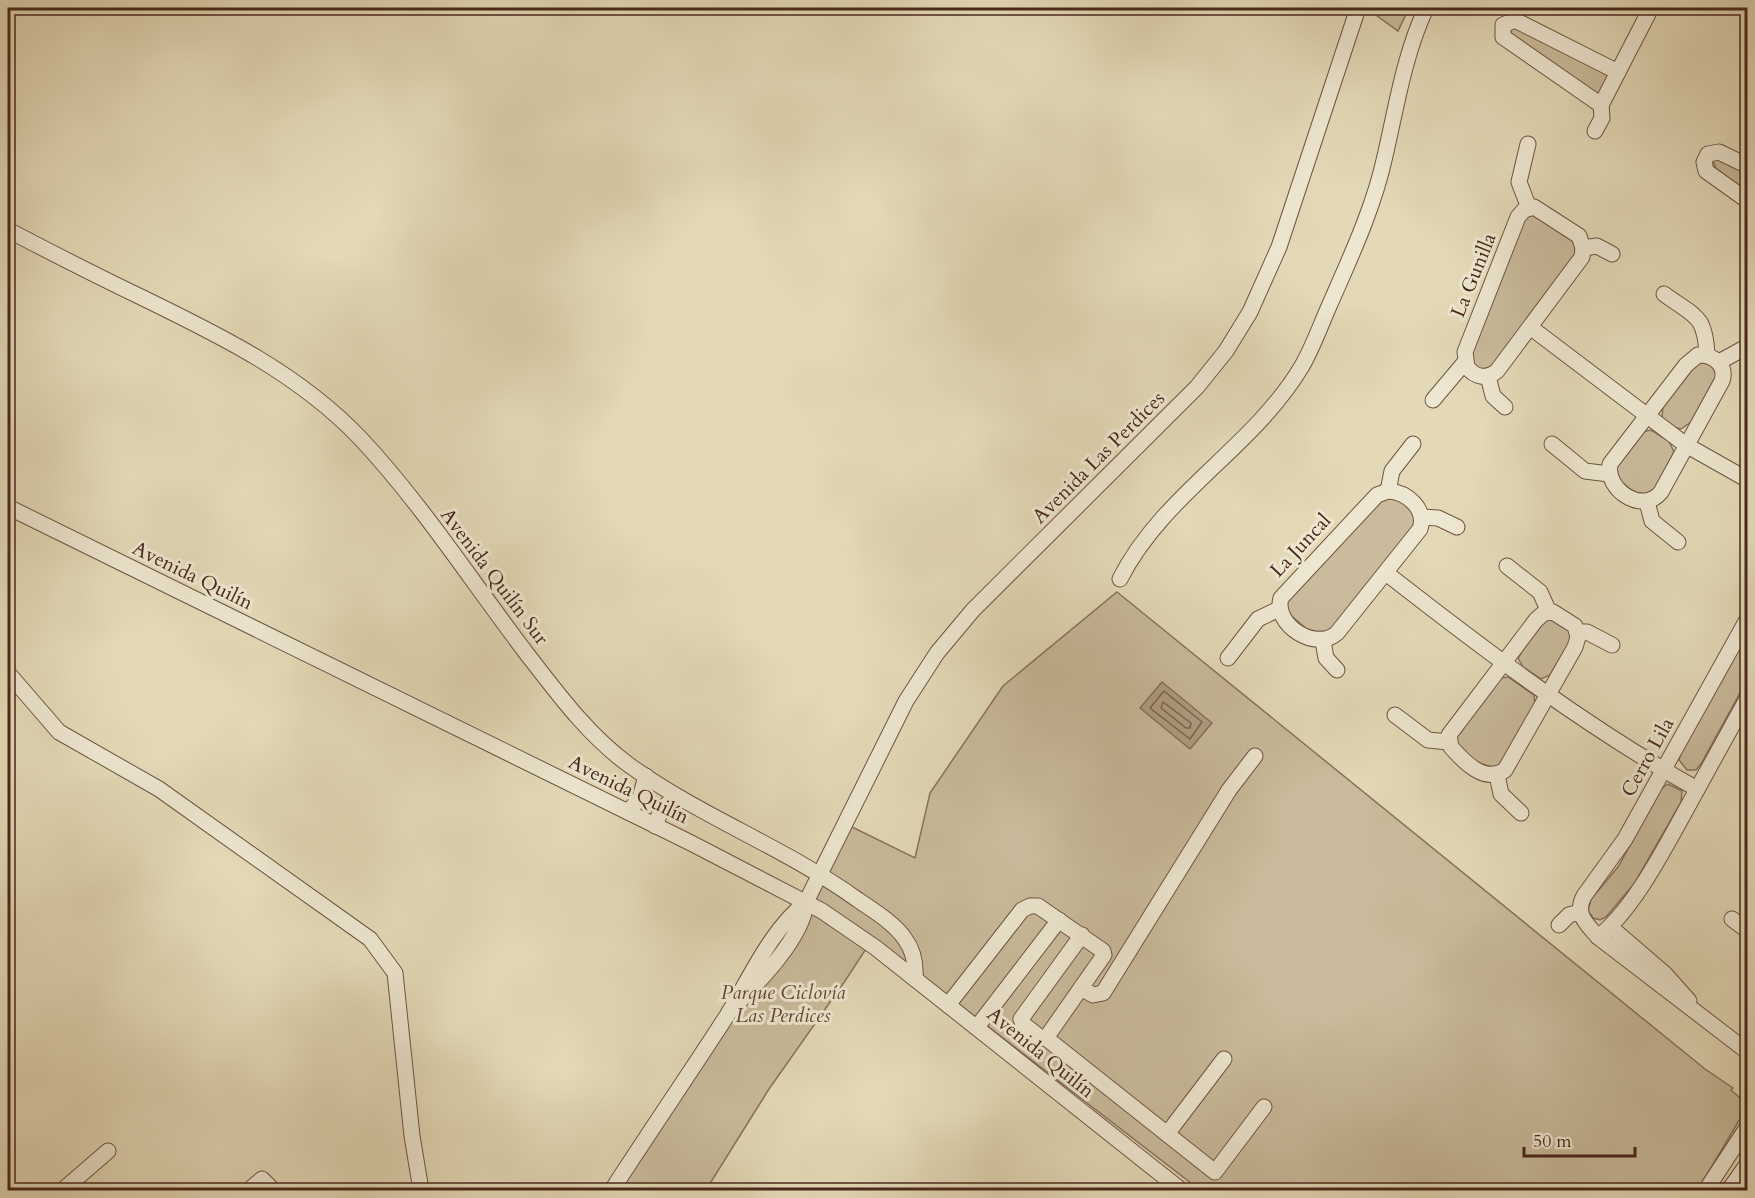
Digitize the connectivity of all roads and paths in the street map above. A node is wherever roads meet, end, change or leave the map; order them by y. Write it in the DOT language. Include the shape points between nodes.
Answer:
graph roads {
  1 [pos="1358,8"];
  2 [pos="1426,8"];
  3 [pos="1651,8"];
  4 [pos="1618,72"];
  5 [pos="1601,105"];
  6 [pos="1595,131"];
  7 [pos="1528,144"];
  8 [pos="1748,166"];
  9 [pos="1748,201"];
  10 [pos="1529,208"];
  11 [pos="8,230"];
  12 [pos="1583,248"];
  13 [pos="1612,254"];
  14 [pos="1664,294"];
  15 [pos="1530,327"];
  16 [pos="1748,346"];
  17 [pos="1713,359"];
  18 [pos="1465,362"];
  19 [pos="1488,376"];
  20 [pos="1433,400"];
  21 [pos="1504,407"];
  22 [pos="1646,417"];
  23 [pos="1413,444"];
  24 [pos="1552,444"];
  25 [pos="1686,445"];
  26 [pos="1609,474"];
  27 [pos="1748,480"];
  28 [pos="1388,490"];
  29 [pos="1647,502"];
  30 [pos="8,507"];
  31 [pos="1422,517"];
  32 [pos="1457,527"];
  33 [pos="1678,542"];
  34 [pos="1507,566"];
  35 [pos="1386,573"];
  36 [pos="1120,579"];
  37 [pos="1279,609"];
  38 [pos="1549,612"];
  39 [pos="1748,618"];
  40 [pos="1577,632"];
  41 [pos="1323,641"];
  42 [pos="1612,645"];
  43 [pos="1228,658"];
  44 [pos="1503,664"];
  45 [pos="1337,670"];
  46 [pos="8,673"];
  47 [pos="1548,697"];
  48 [pos="1748,697"];
  49 [pos="1395,715"];
  50 [pos="1449,742"];
  51 [pos="1255,756"];
  52 [pos="1664,770"];
  53 [pos="1497,775"];
  54 [pos="646,776"];
  55 [pos="1697,789"];
  56 [pos="676,796"];
  57 [pos="628,812"];
  58 [pos="1521,813"];
  59 [pos="656,826"];
  60 [pos="820,874"];
  61 [pos="806,902"];
  62 [pos="1580,912"];
  63 [pos="1732,919"];
  64 [pos="1059,920"];
  65 [pos="1558,925"];
  66 [pos="1612,926"];
  67 [pos="1748,931"];
  68 [pos="1082,935"];
  69 [pos="1598,936"];
  70 [pos="1649,968"];
  71 [pos="915,979"];
  72 [pos="1080,988"];
  73 [pos="948,1005"];
  74 [pos="977,1028"];
  75 [pos="1046,1038"];
  76 [pos="1748,1052"];
  77 [pos="1224,1059"];
  78 [pos="1264,1107"];
  79 [pos="1748,1126"];
  80 [pos="1167,1134"];
  81 [pos="108,1151"];
  82 [pos="1748,1163"];
  83 [pos="1717,1173"];
  84 [pos="1731,1188"];
  85 [pos="63,1191"];
  86 [pos="249,1191"];
  87 [pos="273,1191"];
  88 [pos="421,1191"];
  89 [pos="612,1191"];
  90 [pos="1181,1191"];
  91 [pos="1706,1191"];
  1 -- 60 [label="street, Avenida Las Perdices" via="1279,247 1238,332 1169,417 973,610 937,653 906,701"];
  2 -- 36 [label="street" via="1400,78 1371,205 1302,365 1262,418 1155,526 1131,556"];
  3 -- 4 [label="street"];
  4 -- 5 [label="street"];
  4 -- 5 [label="street" via="1515,20 1503,25 1503,37"];
  5 -- 6 [label="street" via="1602,118"];
  7 -- 10 [label="street" via="1519,182"];
  8 -- 9 [label="street" via="1719,152 1708,154 1704,162 1706,171"];
  10 -- 12 [label="street" via="1543,211 1579,236"];
  10 -- 18 [label="street, La Gunilla" via="1518,218 1465,352"];
  11 -- 54 [label="street, Avenida Quilín Sur" via="235,344 319,400 380,460 573,712 610,750"];
  12 -- 13 [label="street" via="1597,246"];
  12 -- 15 [label="street" via="1579,261"];
  14 -- 17 [label="street" via="1701,322"];
  15 -- 19 [label="street" via="1497,371"];
  15 -- 22 [label="street"];
  16 -- 17 [label="street"];
  17 -- 22 [label="street" via="1698,355 1689,361"];
  17 -- 25 [label="street" via="1724,372 1722,381"];
  18 -- 19 [label="street" via="1474,374"];
  18 -- 20 [label="street, La Gunilla"];
  19 -- 21 [label="street" via="1493,396"];
  22 -- 25 [label="street"];
  22 -- 26 [label="street" via="1613,459"];
  23 -- 28 [label="street" via="1392,471"];
  24 -- 26 [label="street" via="1589,473"];
  25 -- 27 [label="street"];
  25 -- 29 [label="street" via="1661,492"];
  26 -- 29 [label="street" via="1617,488 1634,500"];
  28 -- 31 [label="street" via="1407,497"];
  28 -- 37 [label="street, La Juncal" via="1377,495 1287,589"];
  29 -- 33 [label="street" via="1652,520"];
  30 -- 57 [label="street, Avenida Quilín"];
  31 -- 32 [label="street" via="1438,518"];
  31 -- 35 [label="street" via="1417,534"];
  34 -- 38 [label="street" via="1540,592"];
  35 -- 41 [label="street" via="1337,633"];
  35 -- 44 [label="street"];
  37 -- 41 [label="street, La Juncal" via="1286,621 1305,636"];
  37 -- 43 [label="street" via="1258,619"];
  38 -- 40 [label="street" via="1571,621"];
  38 -- 44 [label="street" via="1536,620"];
  39 -- 52 [label="street, Cerro Lila"];
  40 -- 42 [label="street" via="1587,632"];
  40 -- 47 [label="street" via="1575,647"];
  41 -- 45 [label="street" via="1326,658"];
  44 -- 47 [label="street"];
  44 -- 50 [label="street" via="1451,731"];
  46 -- 88 [label="street" via="59,732 159,789 370,939 395,973"];
  47 -- 52 [label="street"];
  47 -- 53 [label="street" via="1508,766"];
  48 -- 55 [label="street"];
  49 -- 50 [label="street" via="1428,740"];
  50 -- 53 [label="street" via="1482,774"];
  51 -- 72 [label="street" via="1229,790 1103,993 1093,995"];
  52 -- 55 [label="street"];
  52 -- 62 [label="street, Cerro Lila" via="1616,854 1584,897"];
  53 -- 58 [label="street" via="1503,798"];
  54 -- 56 [label="street, Avenida Quilín Sur"];
  54 -- 57 [label="street" via="640,798"];
  55 -- 66 [label="street" via="1655,864"];
  56 -- 59 [label="street" via="661,810"];
  56 -- 60 [label="street, Avenida Quilín Sur"];
  57 -- 59 [label="street, Avenida Quilín"];
  59 -- 61 [label="street, Avenida Quilín"];
  60 -- 61 [label="street, Avenida Las Perdices"];
  60 -- 71 [label="street, Avenida Quilín Sur" via="904,937 916,964"];
  61 -- 71 [label="street, Avenida Quilín"];
  61 -- 89 [label="street, Avenida Las Perdices" via="803,920 795,933 729,1012"];
  62 -- 65 [label="street" via="1569,915"];
  62 -- 69 [label="street"];
  63 -- 67 [label="street"];
  64 -- 68 [label="street"];
  64 -- 73 [label="street" via="1038,906 1022,910"];
  64 -- 74 [label="street"];
  66 -- 69 [label="street"];
  66 -- 70 [label="street"];
  68 -- 72 [label="street" via="1104,955"];
  68 -- 75 [label="street" via="1021,1019 1041,1038"];
  69 -- 70 [label="street"];
  70 -- 76 [label="street"];
  71 -- 73 [label="street, Avenida Quilín"];
  72 -- 75 [label="street"];
  73 -- 74 [label="street, Avenida Quilín"];
  74 -- 90 [label="street, Avenida Quilín"];
  75 -- 80 [label="street"];
  77 -- 80 [label="street"];
  78 -- 80 [label="street" via="1215,1172"];
  79 -- 83 [label="street"];
  81 -- 85 [label="street"];
  82 -- 84 [label="street"];
  83 -- 84 [label="street"];
  83 -- 91 [label="street"];
  86 -- 87 [label="street" via="262,1179"];
}
